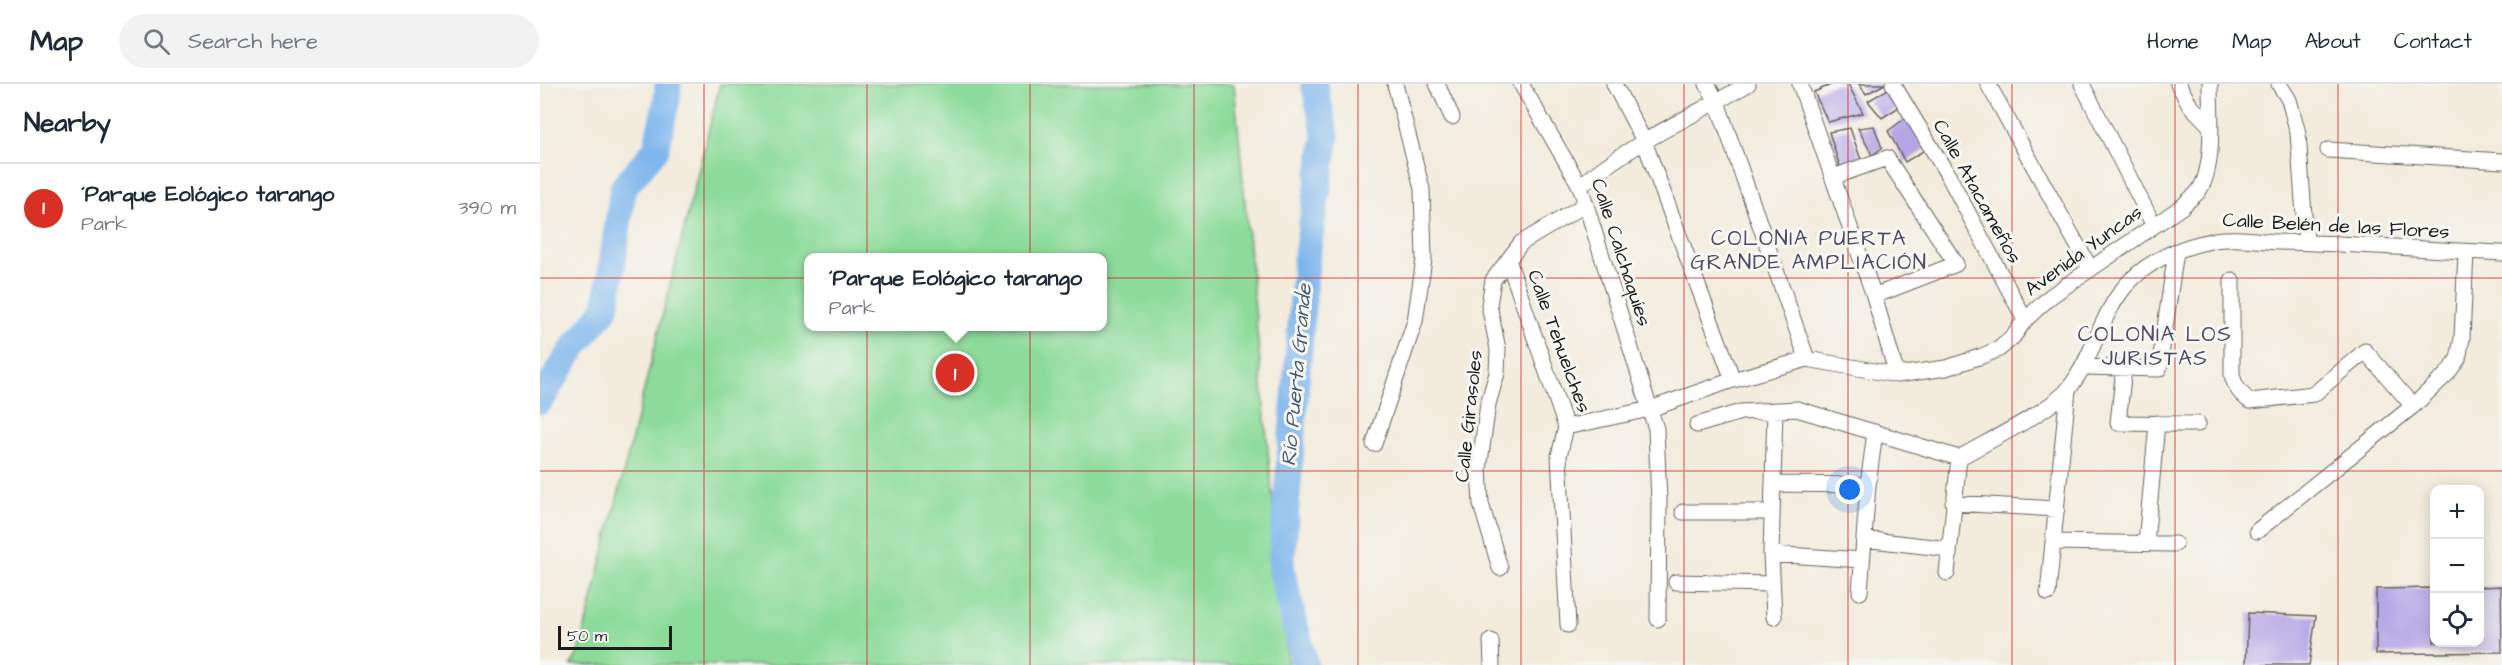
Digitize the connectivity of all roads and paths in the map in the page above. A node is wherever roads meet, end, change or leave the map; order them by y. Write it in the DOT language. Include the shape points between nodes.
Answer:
graph roads {
  1 [pos="1395,84"];
  2 [pos="1437,84"];
  3 [pos="1521,84"];
  4 [pos="1614,84"];
  5 [pos="1707,84"];
  6 [pos="1748,84"];
  7 [pos="1800,84"];
  8 [pos="1893,84"];
  9 [pos="1988,84"];
  10 [pos="2082,84"];
  11 [pos="2178,84"];
  12 [pos="2210,84"];
  13 [pos="2278,84"];
  14 [pos="1717,102"];
  15 [pos="1452,117"];
  16 [pos="2210,126"];
  17 [pos="1644,141"];
  18 [pos="2328,150"];
  19 [pos="2502,161"];
  20 [pos="1833,177"];
  21 [pos="1580,186"];
  22 [pos="1586,204"];
  23 [pos="2154,224"];
  24 [pos="2306,242"];
  25 [pos="2176,251"];
  26 [pos="2466,252"];
  27 [pos="2502,253"];
  28 [pos="1508,260"];
  29 [pos="2090,268"];
  30 [pos="2232,280"];
  31 [pos="1874,296"];
  32 [pos="2025,320"];
  33 [pos="1807,359"];
  34 [pos="2084,366"];
  35 [pos="2124,368"];
  36 [pos="1897,375"];
  37 [pos="1733,380"];
  38 [pos="2068,390"];
  39 [pos="2413,405"];
  40 [pos="1650,409"];
  41 [pos="1775,410"];
  42 [pos="2157,423"];
  43 [pos="2198,424"];
  44 [pos="1697,425"];
  45 [pos="1566,427"];
  46 [pos="1875,432"];
  47 [pos="1374,444"];
  48 [pos="1959,458"];
  49 [pos="1773,484"];
  50 [pos="1868,485"];
  51 [pos="1953,503"];
  52 [pos="2057,509"];
  53 [pos="1683,512"];
  54 [pos="1772,512"];
  55 [pos="2257,531"];
  56 [pos="1864,539"];
  57 [pos="2053,542"];
  58 [pos="2146,543"];
  59 [pos="2175,544"];
  60 [pos="1949,549"];
  61 [pos="1771,554"];
  62 [pos="1862,560"];
  63 [pos="1500,568"];
  64 [pos="1947,573"];
  65 [pos="1676,582"];
  66 [pos="1772,584"];
  67 [pos="1860,592"];
  68 [pos="2048,593"];
  69 [pos="1774,617"];
  70 [pos="1658,619"];
  71 [pos="1568,625"];
  72 [pos="1491,641"];
  73 [pos="1492,665"];
  1 -- 47 [label="street" via="1422,189 1424,259 1415,321"];
  2 -- 15 [label="street"];
  3 -- 21 [label="street, Calle Calchaquíes"];
  4 -- 17 [label="street"];
  5 -- 14 [label="street"];
  6 -- 14 [label="street"];
  7 -- 20 [label="street"];
  8 -- 32 [label="street, Calle Atacameños" via="1949,177"];
  9 -- 29 [label="street"];
  10 -- 23 [label="street"];
  11 -- 16 [label="street" via="2190,105"];
  12 -- 16 [label="street, Avenida Yuncas"];
  13 -- 24 [label="street" via="2289,99 2298,133"];
  14 -- 17 [label="street"];
  14 -- 33 [label="street"];
  16 -- 23 [label="street, Avenida Yuncas" via="2205,176 2198,192"];
  17 -- 21 [label="street"];
  17 -- 37 [label="street"];
  18 -- 19 [label="street"];
  20 -- 31 [label="street"];
  20 -- 31 [label="street" via="1887,158 1956,264"];
  21 -- 22 [label="street, Calle Calchaquíes"];
  22 -- 28 [label="street, Calle Girasoles" via="1521,243"];
  22 -- 40 [label="street, Calle Calchaquíes"];
  23 -- 29 [label="street, Avenida Yuncas"];
  24 -- 25 [label="street, Calle Belén de las Flores" via="2213,240"];
  24 -- 26 [label="street, Calle Belén de las Flores"];
  25 -- 34 [label="street, Calle Belén de las Flores" via="2151,263 2130,282 2107,312"];
  25 -- 35 [label="street" via="2159,369"];
  26 -- 27 [label="street, Calle Belén de las Flores"];
  26 -- 39 [label="street" via="2458,359"];
  28 -- 45 [label="street, Calle Tehuelches"];
  28 -- 63 [label="street, Calle Girasoles" via="1493,280 1489,305 1498,349 1497,373 1488,404 1479,469 1481,504"];
  29 -- 32 [label="street, Avenida Yuncas"];
  30 -- 39 [label="street" via="2232,375 2242,396 2250,401 2314,394 2365,351"];
  31 -- 36 [label="street"];
  32 -- 36 [label="street, Avenida Yuncas" via="1999,349 1946,368"];
  33 -- 36 [label="street, Avenida Yuncas"];
  33 -- 37 [label="street, Avenida Yuncas"];
  34 -- 35 [label="street"];
  34 -- 38 [label="street, Calle Belén de las Flores"];
  35 -- 42 [label="street" via="2118,423"];
  37 -- 40 [label="street, Avenida Yuncas"];
  38 -- 48 [label="street, Calle Belén de las Flores" via="2041,411"];
  38 -- 52 [label="street"];
  39 -- 55 [label="street"];
  40 -- 45 [label="street, Calle Tehuelches"];
  40 -- 70 [label="street, Calle Calchaquíes" via="1656,429 1658,465"];
  41 -- 44 [label="street" via="1741,412"];
  41 -- 46 [label="street" via="1797,409"];
  41 -- 49 [label="street"];
  42 -- 43 [label="street"];
  42 -- 58 [label="street"];
  45 -- 71 [label="street" via="1559,456"];
  46 -- 48 [label="street"];
  46 -- 50 [label="street"];
  48 -- 51 [label="street"];
  49 -- 50 [label="street"];
  49 -- 54 [label="street"];
  50 -- 56 [label="street"];
  51 -- 52 [label="street"];
  51 -- 60 [label="street"];
  52 -- 57 [label="street"];
  53 -- 54 [label="street"];
  54 -- 61 [label="street"];
  56 -- 60 [label="street"];
  56 -- 62 [label="street"];
  57 -- 58 [label="street"];
  57 -- 68 [label="street"];
  58 -- 59 [label="street"];
  60 -- 64 [label="street"];
  61 -- 62 [label="street"];
  61 -- 66 [label="street"];
  62 -- 67 [label="street"];
  65 -- 66 [label="street"];
  66 -- 69 [label="street"];
  72 -- 73 [label="street"];
}
